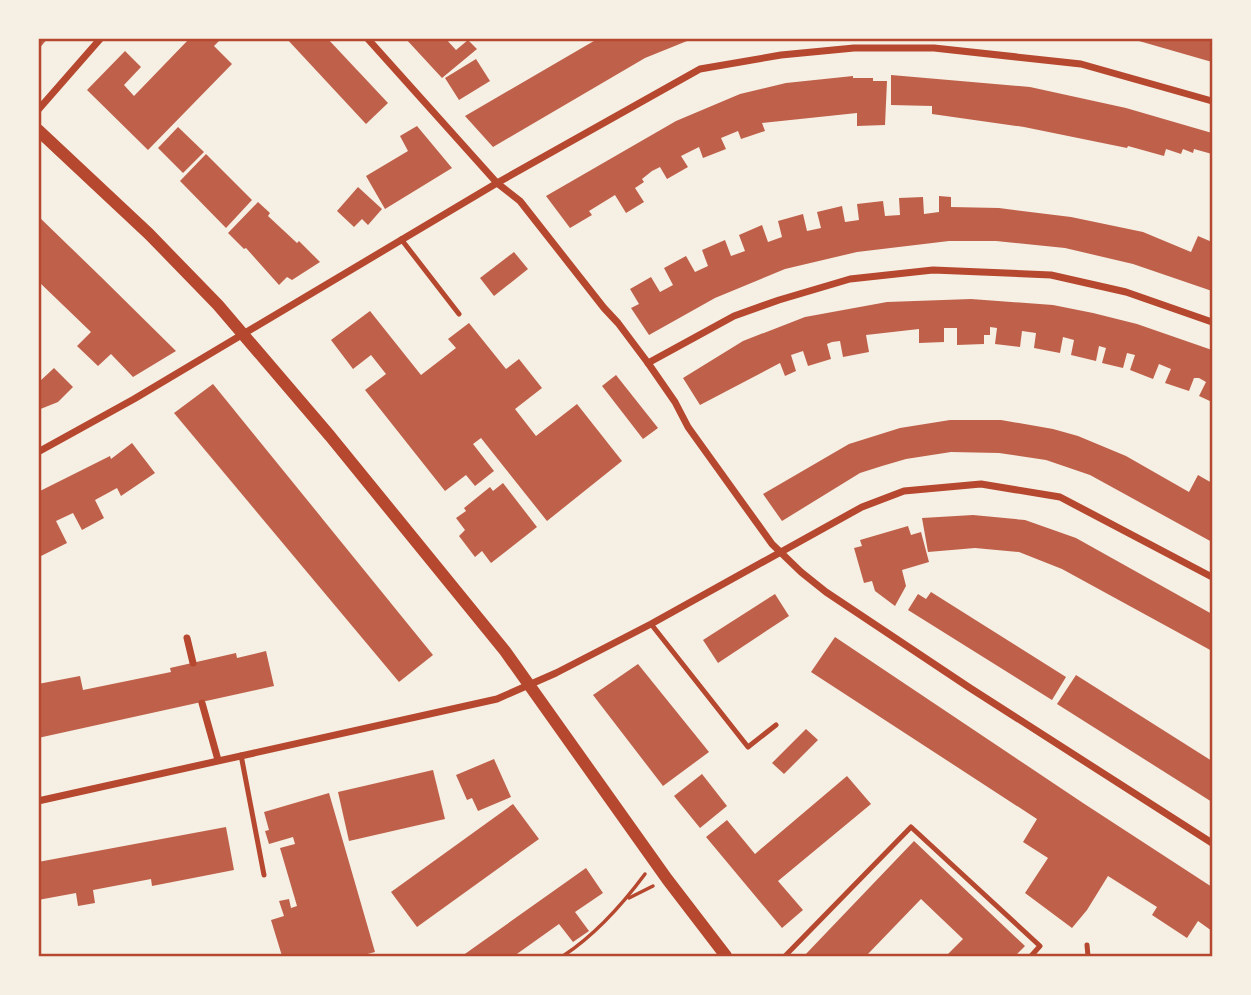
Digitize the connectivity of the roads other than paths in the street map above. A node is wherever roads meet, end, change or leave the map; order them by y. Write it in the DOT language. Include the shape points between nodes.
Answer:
graph roads {
  1 [pos="101,38"];
  2 [pos="370,40"];
  3 [pos="891,42"];
  4 [pos="1213,101"];
  5 [pos="38,110"];
  6 [pos="38,130"];
  7 [pos="497,183"];
  8 [pos="401,239"];
  9 [pos="459,314"];
  10 [pos="1213,323"];
  11 [pos="244,334"];
  12 [pos="648,363"];
  13 [pos="38,452"];
  14 [pos="779,552"];
  15 [pos="1213,577"];
  16 [pos="650,624"];
  17 [pos="187,638"];
  18 [pos="193,663"];
  19 [pos="530,685"];
  20 [pos="202,703"];
  21 [pos="776,725"];
  22 [pos="241,755"];
  23 [pos="218,760"];
  24 [pos="38,801"];
  25 [pos="1213,842"];
  26 [pos="264,875"];
  27 [pos="1087,945"];
  28 [pos="726,957"];
  29 [pos="785,957"];
  30 [pos="1031,957"];
  31 [pos="1088,957"];
  1 -- 5 [label="street"];
  2 -- 7 [label="street"];
  3 -- 4 [label="street" via="1081,64"];
  3 -- 7 [label="street" via="700,69"];
  6 -- 11 [label="street" via="149,234"];
  7 -- 8 [label="street"];
  7 -- 12 [label="street" via="520,201"];
  8 -- 9 [label="lane"];
  8 -- 11 [label="street"];
  10 -- 12 [label="street" via="1126,292 1051,275 933,270 850,279 779,300 734,316"];
  11 -- 13 [label="street"];
  11 -- 19 [label="street"];
  12 -- 14 [label="street" via="688,428"];
  14 -- 15 [label="street" via="862,507 904,491 982,484 1060,497"];
  14 -- 16 [label="street"];
  14 -- 25 [label="street" via="826,592"];
  16 -- 19 [label="street"];
  16 -- 21 [label="lane" via="748,747"];
  17 -- 18 [label="street"];
  19 -- 22 [label="street" via="496,699"];
  19 -- 28 [label="street"];
  20 -- 23 [label="street"];
  22 -- 23 [label="street"];
  22 -- 26 [label="lane"];
  23 -- 24 [label="street"];
  27 -- 31 [label="lane"];
  29 -- 30 [label="lane" via="911,828 1040,946"];
}
